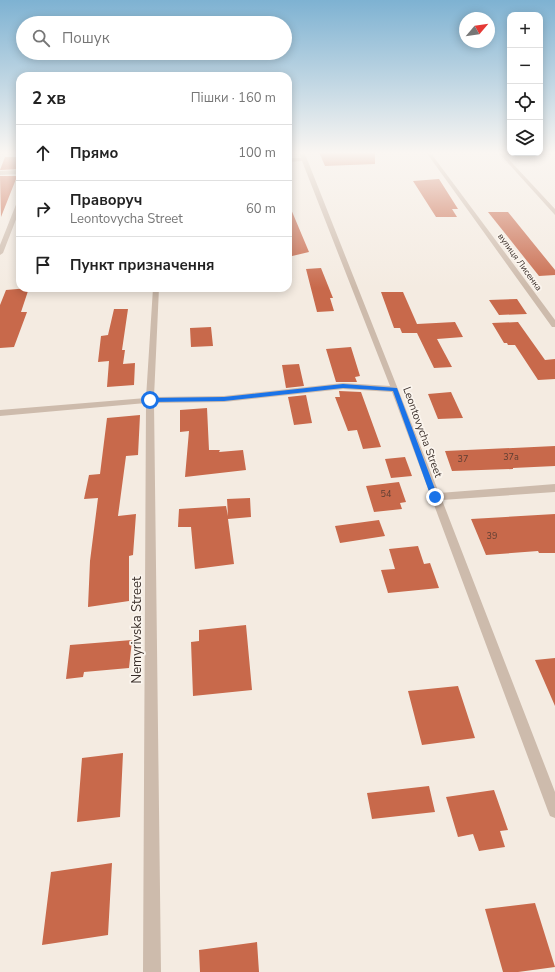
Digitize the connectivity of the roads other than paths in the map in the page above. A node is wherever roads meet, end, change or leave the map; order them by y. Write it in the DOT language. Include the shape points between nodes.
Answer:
graph roads {
  1 [pos="319,197"];
  2 [pos="461,197"];
  3 [pos="541,197"];
  4 [pos="16,212"];
  5 [pos="555,213"];
  6 [pos="0,252"];
  7 [pos="156,292"];
  8 [pos="555,325"];
  9 [pos="395,389"];
  10 [pos="150,400"];
  11 [pos="0,413"];
  12 [pos="555,488"];
  13 [pos="435,497"];
  14 [pos="555,811"];
  15 [pos="152,972"];
  1 -- 9 [label="street, Leontovycha Street"];
  2 -- 8 [label="street, вулиця Лисенка"];
  3 -- 5 [label="street"];
  4 -- 6 [label="street"];
  7 -- 10 [label="street, Nemyrivska Street"];
  9 -- 10 [label="street" via="343,386 224,399"];
  9 -- 13 [label="street, Leontovycha Street"];
  10 -- 11 [label="street"];
  10 -- 15 [label="street, Nemyrivska Street"];
  12 -- 13 [label="street"];
  13 -- 14 [label="street, Leontovycha Street"];
}
